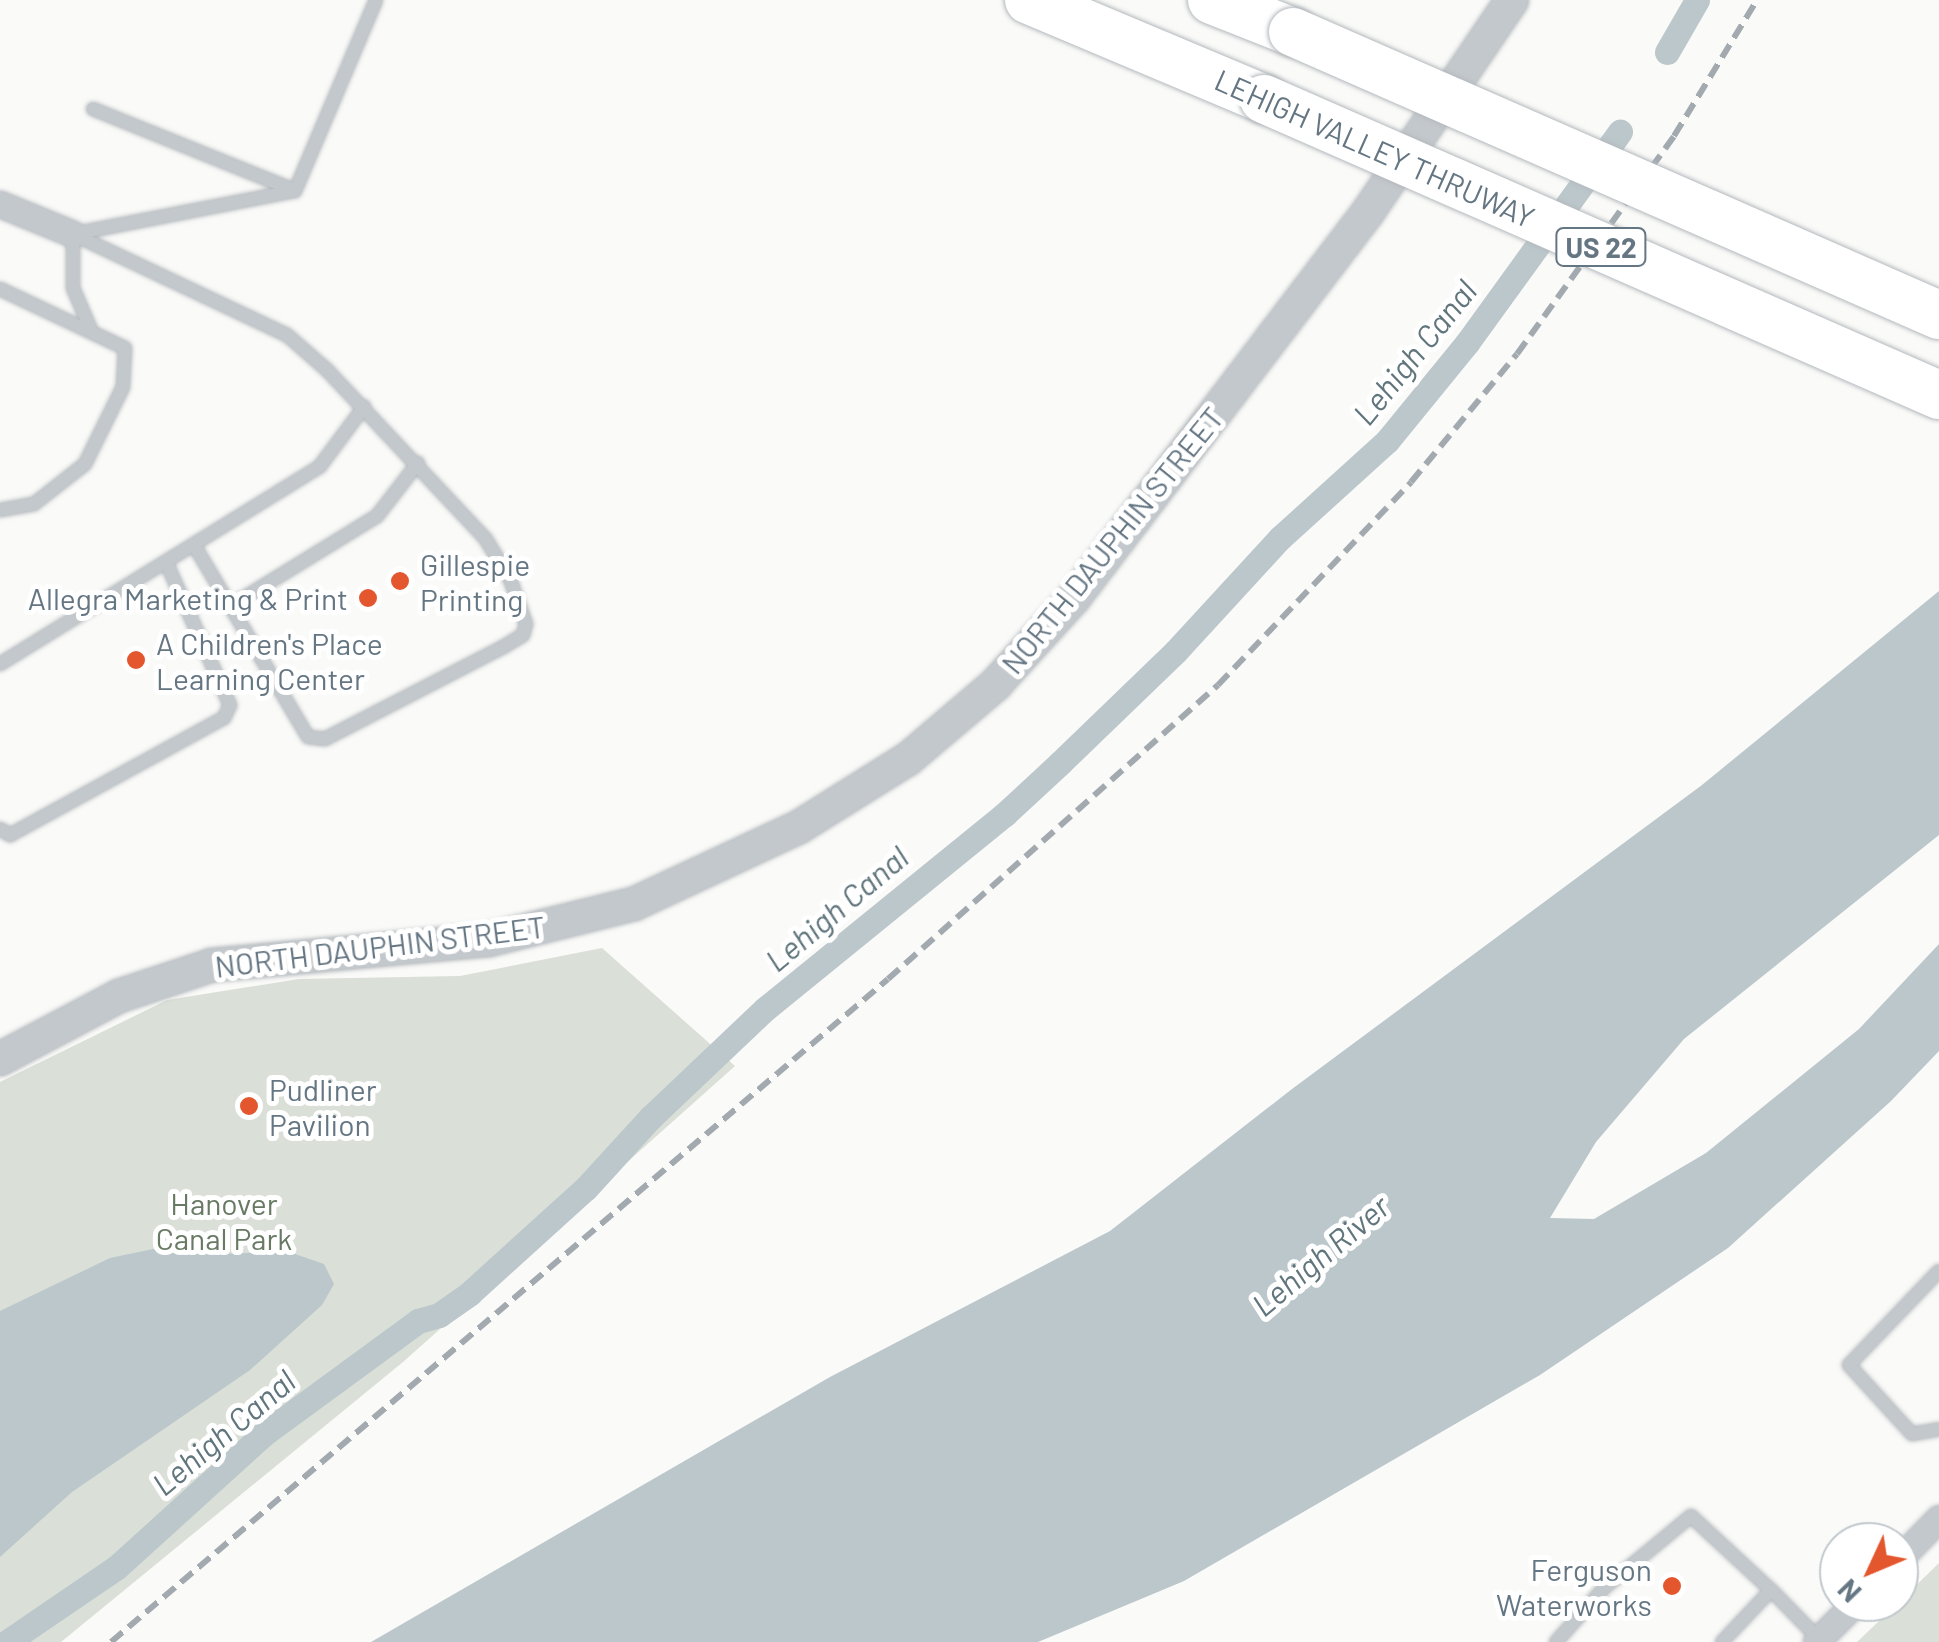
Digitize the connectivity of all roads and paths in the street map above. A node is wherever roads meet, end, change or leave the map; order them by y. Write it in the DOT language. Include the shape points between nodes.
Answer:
graph roads {
  1 [pos="376,0"];
  2 [pos="1029,0"];
  3 [pos="1212,0"];
  4 [pos="1512,0"];
  5 [pos="93,109"];
  6 [pos="295,192"];
  7 [pos="0,204"];
  8 [pos="73,234"];
  9 [pos="0,289"];
  10 [pos="1939,315"];
  11 [pos="91,330"];
  12 [pos="1939,395"];
  13 [pos="364,407"];
  14 [pos="418,463"];
  15 [pos="0,510"];
  16 [pos="194,545"];
  17 [pos="166,562"];
  18 [pos="230,607"];
  19 [pos="0,664"];
  20 [pos="0,829"];
  21 [pos="0,1059"];
  22 [pos="1939,1271"];
  23 [pos="1939,1430"];
  24 [pos="1939,1518"];
  25 [pos="1919,1538"];
  26 [pos="1771,1590"];
  27 [pos="1837,1622"];
  28 [pos="1818,1641"];
  29 [pos="1556,1642"];
  30 [pos="1722,1642"];
  1 -- 6 [label="lane"];
  2 -- 12 [label="highway, LEHIGH VALLEY THRUWAY / US 22, bridge"];
  3 -- 10 [label="highway, US 22, bridge"];
  4 -- 21 [label="street, NORTH DAUPHIN STREET" via="1368,212 1074,598 996,684 908,759 799,827 634,904 488,940 212,964 119,996"];
  5 -- 6 [label="lane"];
  6 -- 8 [label="lane"];
  7 -- 8 [label="street"];
  8 -- 11 [label="lane" via="73,288"];
  8 -- 13 [label="lane" via="287,336"];
  9 -- 11 [label="lane"];
  11 -- 15 [label="lane" via="124,348 123,387 84,464 34,504"];
  13 -- 14 [label="lane"];
  13 -- 16 [label="lane" via="320,466"];
  14 -- 18 [label="lane" via="377,516"];
  14 -- 18 [label="lane" via="486,538 510,579 526,624 523,635 325,739 308,737"];
  16 -- 17 [label="lane"];
  16 -- 18 [label="lane"];
  17 -- 19 [label="lane"];
  17 -- 20 [label="lane" via="230,705 224,718 10,835"];
  22 -- 23 [label="lane" via="1849,1365 1912,1434"];
  24 -- 25 [label="street"];
  26 -- 28 [label="lane"];
  26 -- 29 [label="lane" via="1691,1516 1604,1588"];
  26 -- 30 [label="lane"];
  27 -- 28 [label="street"];
}
